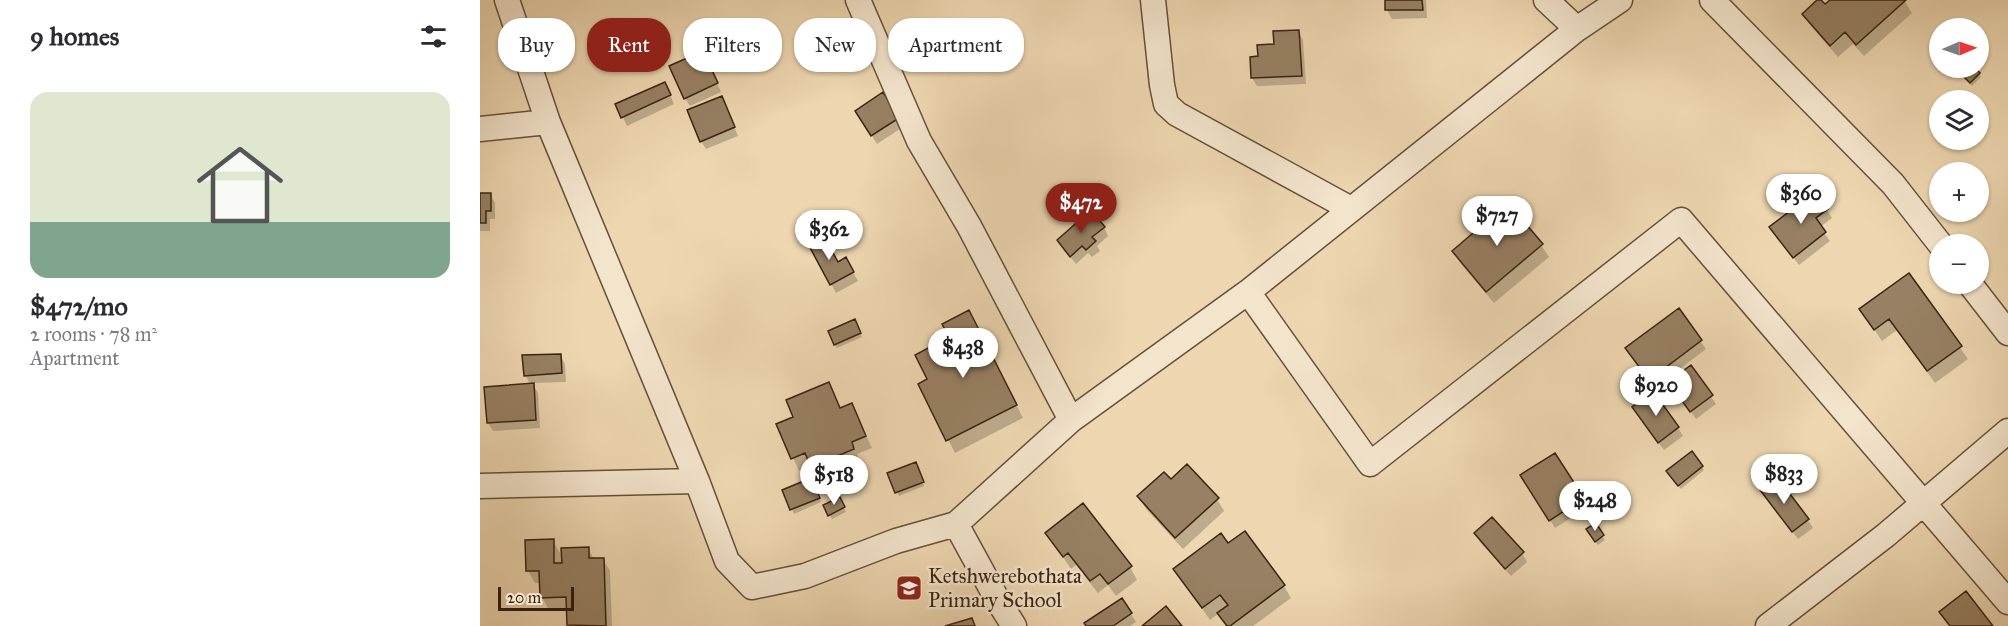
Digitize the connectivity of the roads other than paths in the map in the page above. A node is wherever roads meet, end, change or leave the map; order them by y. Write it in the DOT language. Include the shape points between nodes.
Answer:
graph roads {
  1 [pos="507,0"];
  2 [pos="858,0"];
  3 [pos="1153,0"];
  4 [pos="1546,0"];
  5 [pos="1620,0"];
  6 [pos="1712,0"];
  7 [pos="1578,29"];
  8 [pos="549,122"];
  9 [pos="480,129"];
  10 [pos="1351,209"];
  11 [pos="1932,234"];
  12 [pos="1248,292"];
  13 [pos="1978,294"];
  14 [pos="2008,333"];
  15 [pos="1071,420"];
  16 [pos="2008,431"];
  17 [pos="697,481"];
  18 [pos="480,486"];
  19 [pos="1922,503"];
  20 [pos="956,524"];
  21 [pos="2008,602"];
  22 [pos="1014,626"];
  23 [pos="1768,626"];
  1 -- 8 [label="street"];
  2 -- 15 [label="street" via="919,141 969,226"];
  3 -- 10 [label="street" via="1166,104 1177,114"];
  4 -- 7 [label="street"];
  5 -- 7 [label="street"];
  6 -- 11 [label="street" via="1893,184"];
  7 -- 10 [label="street"];
  8 -- 9 [label="street"];
  8 -- 17 [label="street"];
  10 -- 12 [label="street"];
  12 -- 15 [label="street"];
  12 -- 19 [label="street" via="1370,464 1681,220"];
  13 -- 14 [label="street"];
  15 -- 20 [label="street"];
  16 -- 19 [label="street"];
  17 -- 18 [label="street"];
  17 -- 20 [label="street" via="727,561 752,587 805,576"];
  19 -- 21 [label="street"];
  19 -- 23 [label="street"];
  20 -- 22 [label="street"];
}
